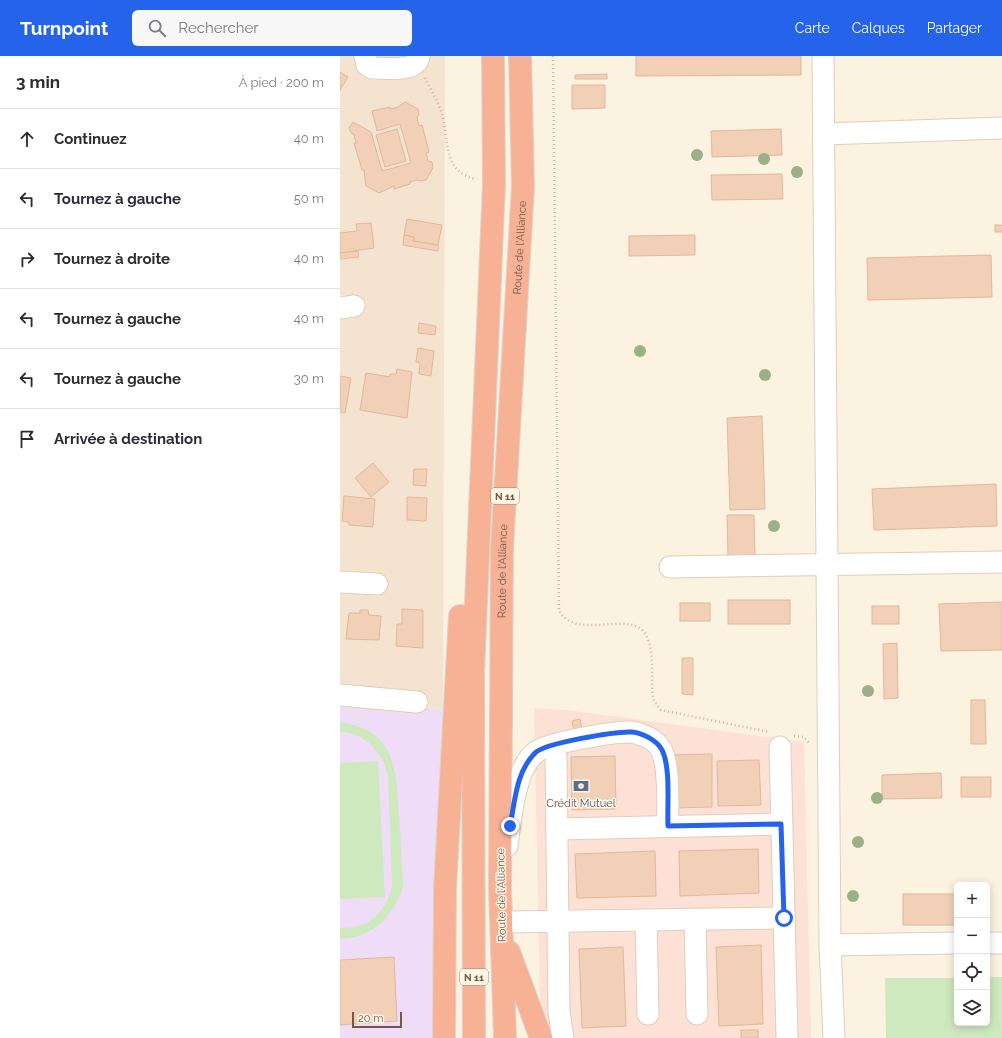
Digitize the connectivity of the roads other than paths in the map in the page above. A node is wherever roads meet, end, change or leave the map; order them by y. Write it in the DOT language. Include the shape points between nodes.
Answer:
graph roads {
  1 [pos="365,56"];
  2 [pos="493,56"];
  3 [pos="520,56"];
  4 [pos="823,56"];
  5 [pos="419,58"];
  6 [pos="1002,128"];
  7 [pos="824,134"];
  8 [pos="485,370"];
  9 [pos="1002,562"];
  10 [pos="827,564"];
  11 [pos="670,567"];
  12 [pos="340,582"];
  13 [pos="377,584"];
  14 [pos="340,695"];
  15 [pos="417,702"];
  16 [pos="780,747"];
  17 [pos="556,756"];
  18 [pos="781,824"];
  19 [pos="668,826"];
  20 [pos="557,829"];
  21 [pos="500,888"];
  22 [pos="784,918"];
  23 [pos="695,919"];
  24 [pos="646,920"];
  25 [pos="559,921"];
  26 [pos="502,929"];
  27 [pos="954,943"];
  28 [pos="990,943"];
  29 [pos="1002,943"];
  30 [pos="830,944"];
  31 [pos="648,1014"];
  32 [pos="697,1014"];
  33 [pos="444,1038"];
  34 [pos="474,1038"];
  35 [pos="505,1038"];
  36 [pos="541,1038"];
  37 [pos="564,1038"];
  38 [pos="787,1038"];
  39 [pos="834,1038"];
  1 -- 5 [label="street" via="367,65 372,68 410,67"];
  2 -- 8 [label="highway, N 11" via="494,184"];
  3 -- 21 [label="highway, Route de l'Alliance / N 11" via="523,186 502,548"];
  4 -- 7 [label="street"];
  6 -- 7 [label="street"];
  7 -- 10 [label="street"];
  8 -- 33 [label="highway" via="465,533 445,888"];
  8 -- 34 [label="highway, N 11" via="473,673"];
  9 -- 10 [label="street"];
  10 -- 11 [label="street"];
  10 -- 30 [label="street"];
  12 -- 13 [label="street"];
  14 -- 15 [label="street"];
  16 -- 18 [label="street"];
  17 -- 20 [label="street"];
  18 -- 19 [label="street"];
  18 -- 22 [label="street"];
  19 -- 20 [label="street"];
  19 -- 21 [label="street" via="664,759 662,751 654,742 641,734 623,732 547,747 536,752 526,763 520,776"];
  20 -- 25 [label="street"];
  21 -- 26 [label="highway, Route de l'Alliance / N 11"];
  22 -- 23 [label="street"];
  22 -- 38 [label="street"];
  23 -- 24 [label="street"];
  23 -- 32 [label="street"];
  24 -- 25 [label="street"];
  24 -- 31 [label="street"];
  25 -- 26 [label="street"];
  25 -- 37 [label="street" via="559,1012"];
  26 -- 35 [label="highway, Route de l'Alliance / N 11"];
  26 -- 36 [label="highway"];
  27 -- 30 [label="street"];
  28 -- 29 [label="street"];
  30 -- 39 [label="street"];
}
